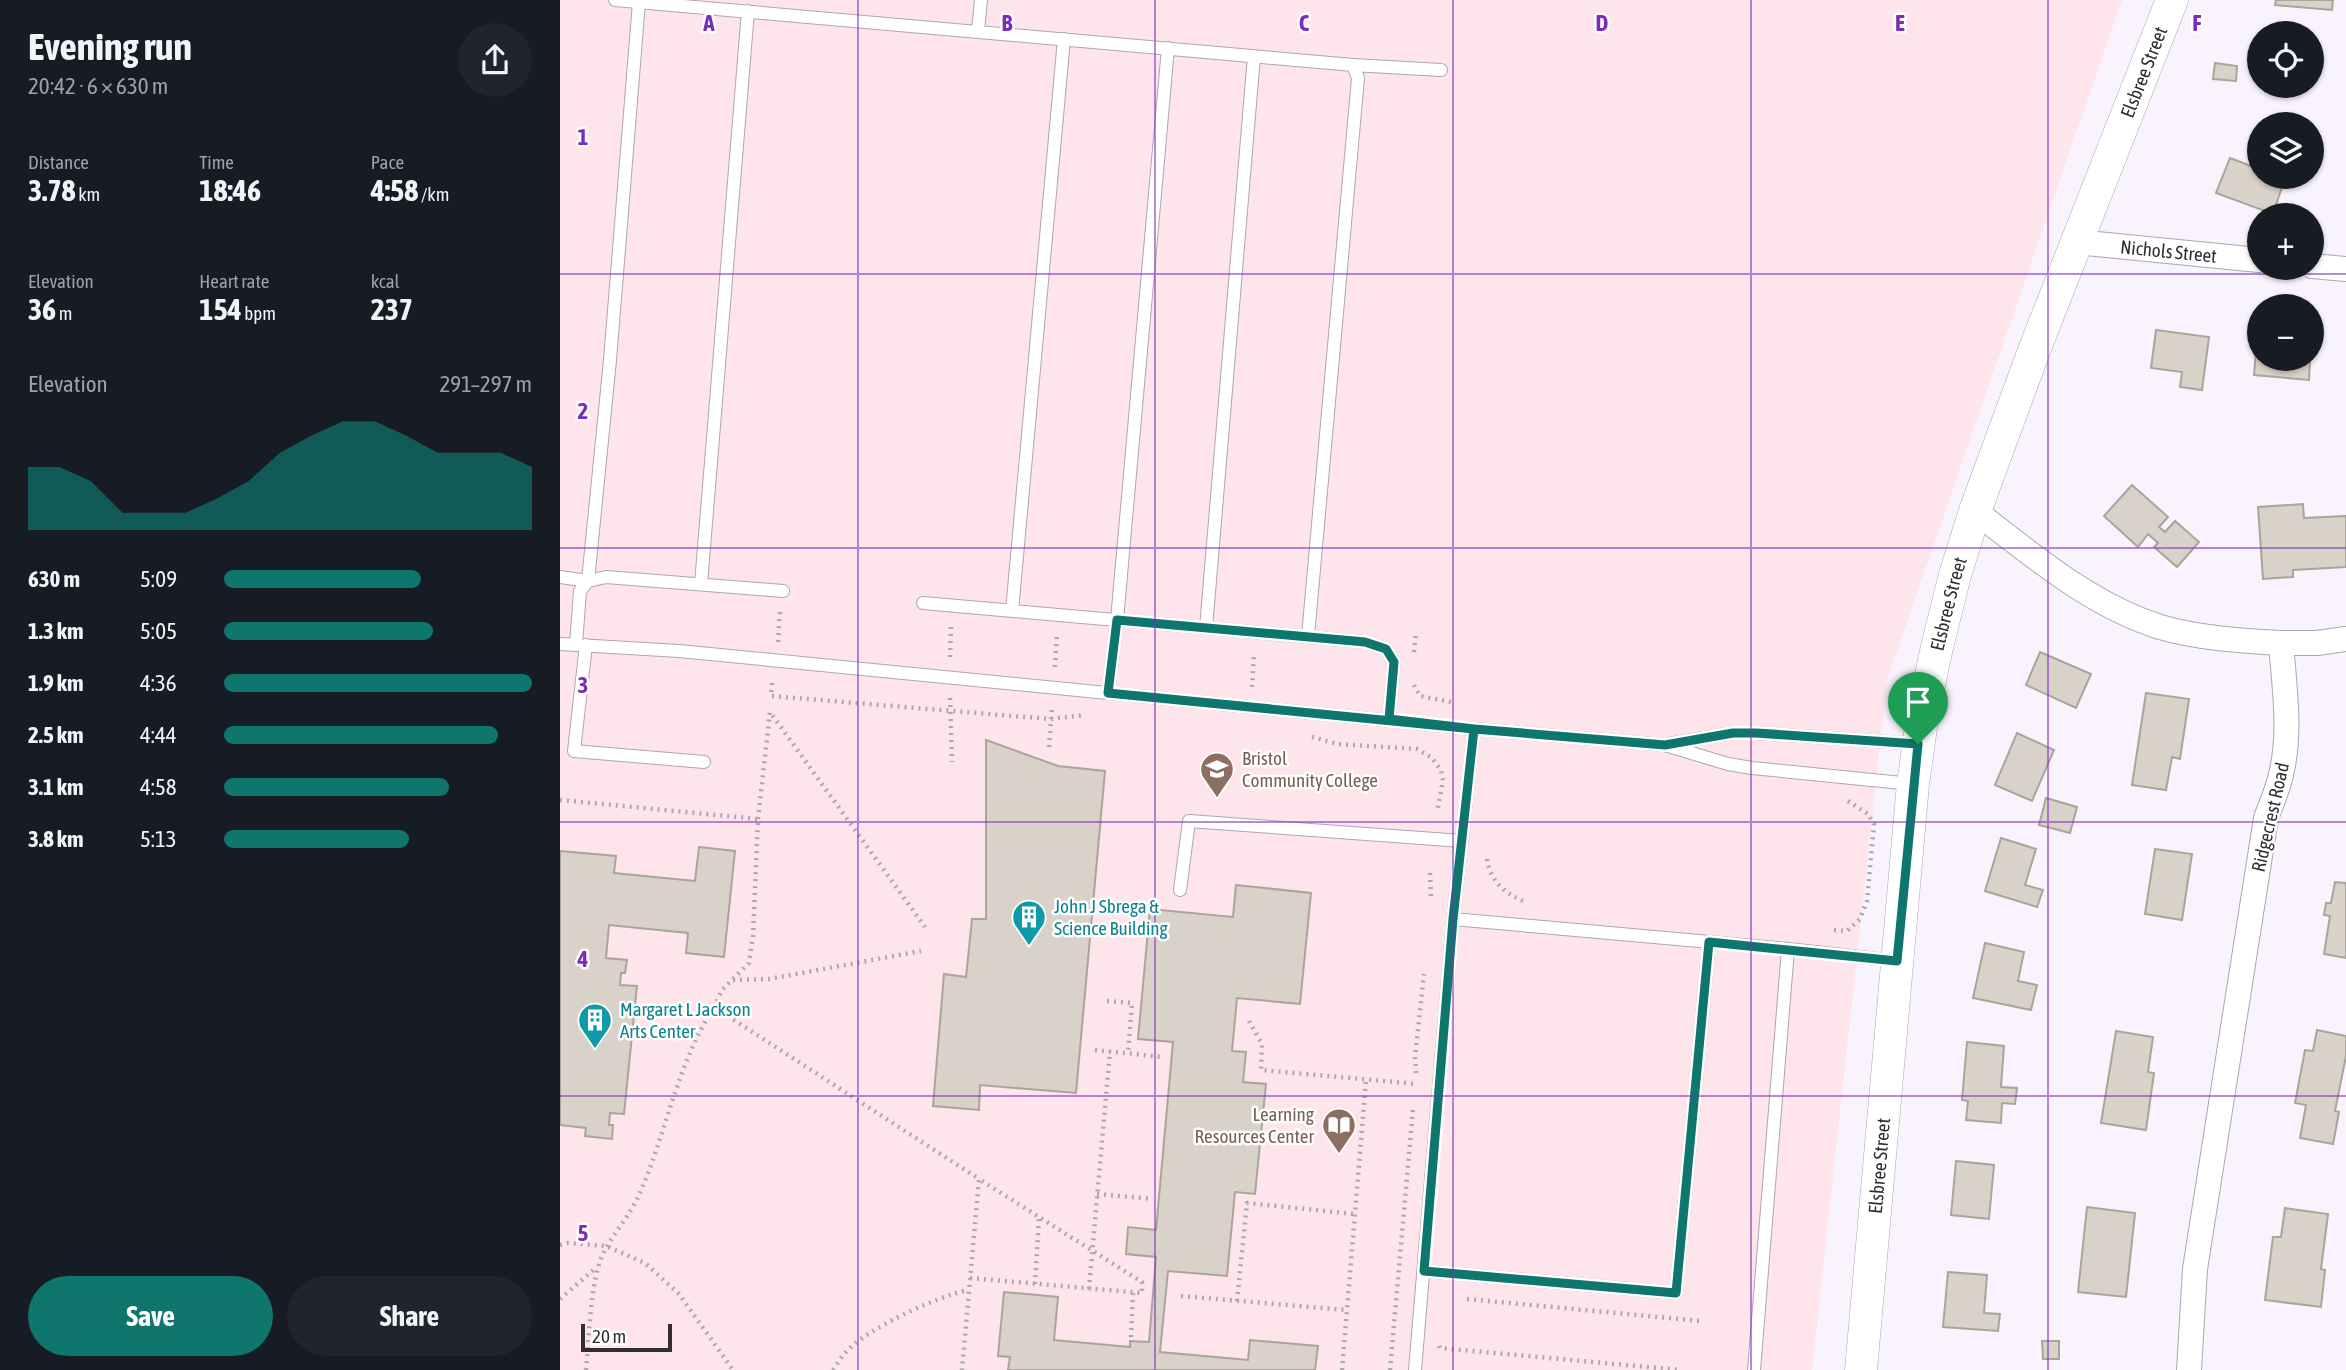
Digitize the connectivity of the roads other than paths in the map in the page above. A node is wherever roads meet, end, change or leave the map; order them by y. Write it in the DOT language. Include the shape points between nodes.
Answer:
graph roads {
  1 [pos="615,0"];
  2 [pos="981,0"];
  3 [pos="2172,0"];
  4 [pos="639,2"];
  5 [pos="748,11"];
  6 [pos="978,30"];
  7 [pos="1064,38"];
  8 [pos="1168,48"];
  9 [pos="1254,56"];
  10 [pos="1353,65"];
  11 [pos="1441,70"];
  12 [pos="2077,242"];
  13 [pos="2247,259"];
  14 [pos="2324,266"];
  15 [pos="2346,269"];
  16 [pos="1975,510"];
  17 [pos="560,577"];
  18 [pos="588,581"];
  19 [pos="701,584"];
  20 [pos="783,591"];
  21 [pos="923,603"];
  22 [pos="1012,611"];
  23 [pos="1117,620"];
  24 [pos="1206,628"];
  25 [pos="1308,636"];
  26 [pos="2346,639"];
  27 [pos="2281,643"];
  28 [pos="560,644"];
  29 [pos="581,645"];
  30 [pos="1108,693"];
  31 [pos="1389,719"];
  32 [pos="1474,729"];
  33 [pos="1918,744"];
  34 [pos="1665,745"];
  35 [pos="560,749"];
  36 [pos="574,751"];
  37 [pos="704,762"];
  38 [pos="1913,784"];
  39 [pos="1462,841"];
  40 [pos="1180,890"];
  41 [pos="1453,919"];
  42 [pos="1709,942"];
  43 [pos="1788,949"];
  44 [pos="1897,961"];
  45 [pos="1424,1271"];
  46 [pos="1415,1370"];
  47 [pos="1754,1370"];
  48 [pos="1861,1370"];
  49 [pos="2189,1370"];
  1 -- 4 [label="lane"];
  2 -- 6 [label="lane"];
  3 -- 12 [label="street, Elsbree Street"];
  4 -- 5 [label="lane"];
  4 -- 18 [label="lane"];
  5 -- 6 [label="lane"];
  5 -- 19 [label="lane"];
  6 -- 7 [label="lane"];
  7 -- 8 [label="lane"];
  7 -- 22 [label="lane"];
  8 -- 9 [label="lane"];
  8 -- 23 [label="lane"];
  9 -- 10 [label="lane"];
  9 -- 24 [label="lane"];
  10 -- 11 [label="lane"];
  10 -- 25 [label="lane" via="1358,78"];
  12 -- 13 [label="street, Nichols Street"];
  12 -- 16 [label="street, Elsbree Street"];
  14 -- 15 [label="street"];
  16 -- 27 [label="street" via="2088,593 2142,620 2204,636"];
  16 -- 33 [label="street, Elsbree Street" via="1946,610"];
  17 -- 18 [label="lane"];
  18 -- 19 [label="lane" via="606,576"];
  18 -- 29 [label="lane" via="580,591"];
  19 -- 20 [label="lane"];
  21 -- 22 [label="lane"];
  22 -- 23 [label="lane"];
  23 -- 24 [label="lane"];
  23 -- 30 [label="lane"];
  24 -- 25 [label="lane"];
  25 -- 31 [label="lane" via="1386,649 1394,662"];
  26 -- 27 [label="street"];
  27 -- 49 [label="street, Ridgecrest Road" via="2285,751 2266,818 2197,1255"];
  28 -- 29 [label="lane"];
  29 -- 30 [label="lane"];
  29 -- 36 [label="lane"];
  30 -- 31 [label="lane"];
  31 -- 32 [label="lane"];
  32 -- 34 [label="lane"];
  32 -- 39 [label="lane"];
  33 -- 34 [label="lane" via="1733,733"];
  33 -- 38 [label="street, Elsbree Street"];
  34 -- 38 [label="lane" via="1752,768"];
  35 -- 36 [label="lane"];
  36 -- 37 [label="lane"];
  38 -- 44 [label="street, Elsbree Street"];
  39 -- 40 [label="lane" via="1189,821"];
  39 -- 41 [label="lane"];
  41 -- 42 [label="lane"];
  41 -- 45 [label="lane"];
  42 -- 43 [label="lane"];
  42 -- 45 [label="lane" via="1676,1293"];
  43 -- 44 [label="lane"];
  43 -- 47 [label="lane"];
  44 -- 48 [label="street, Elsbree Street"];
  45 -- 46 [label="lane"];
}
